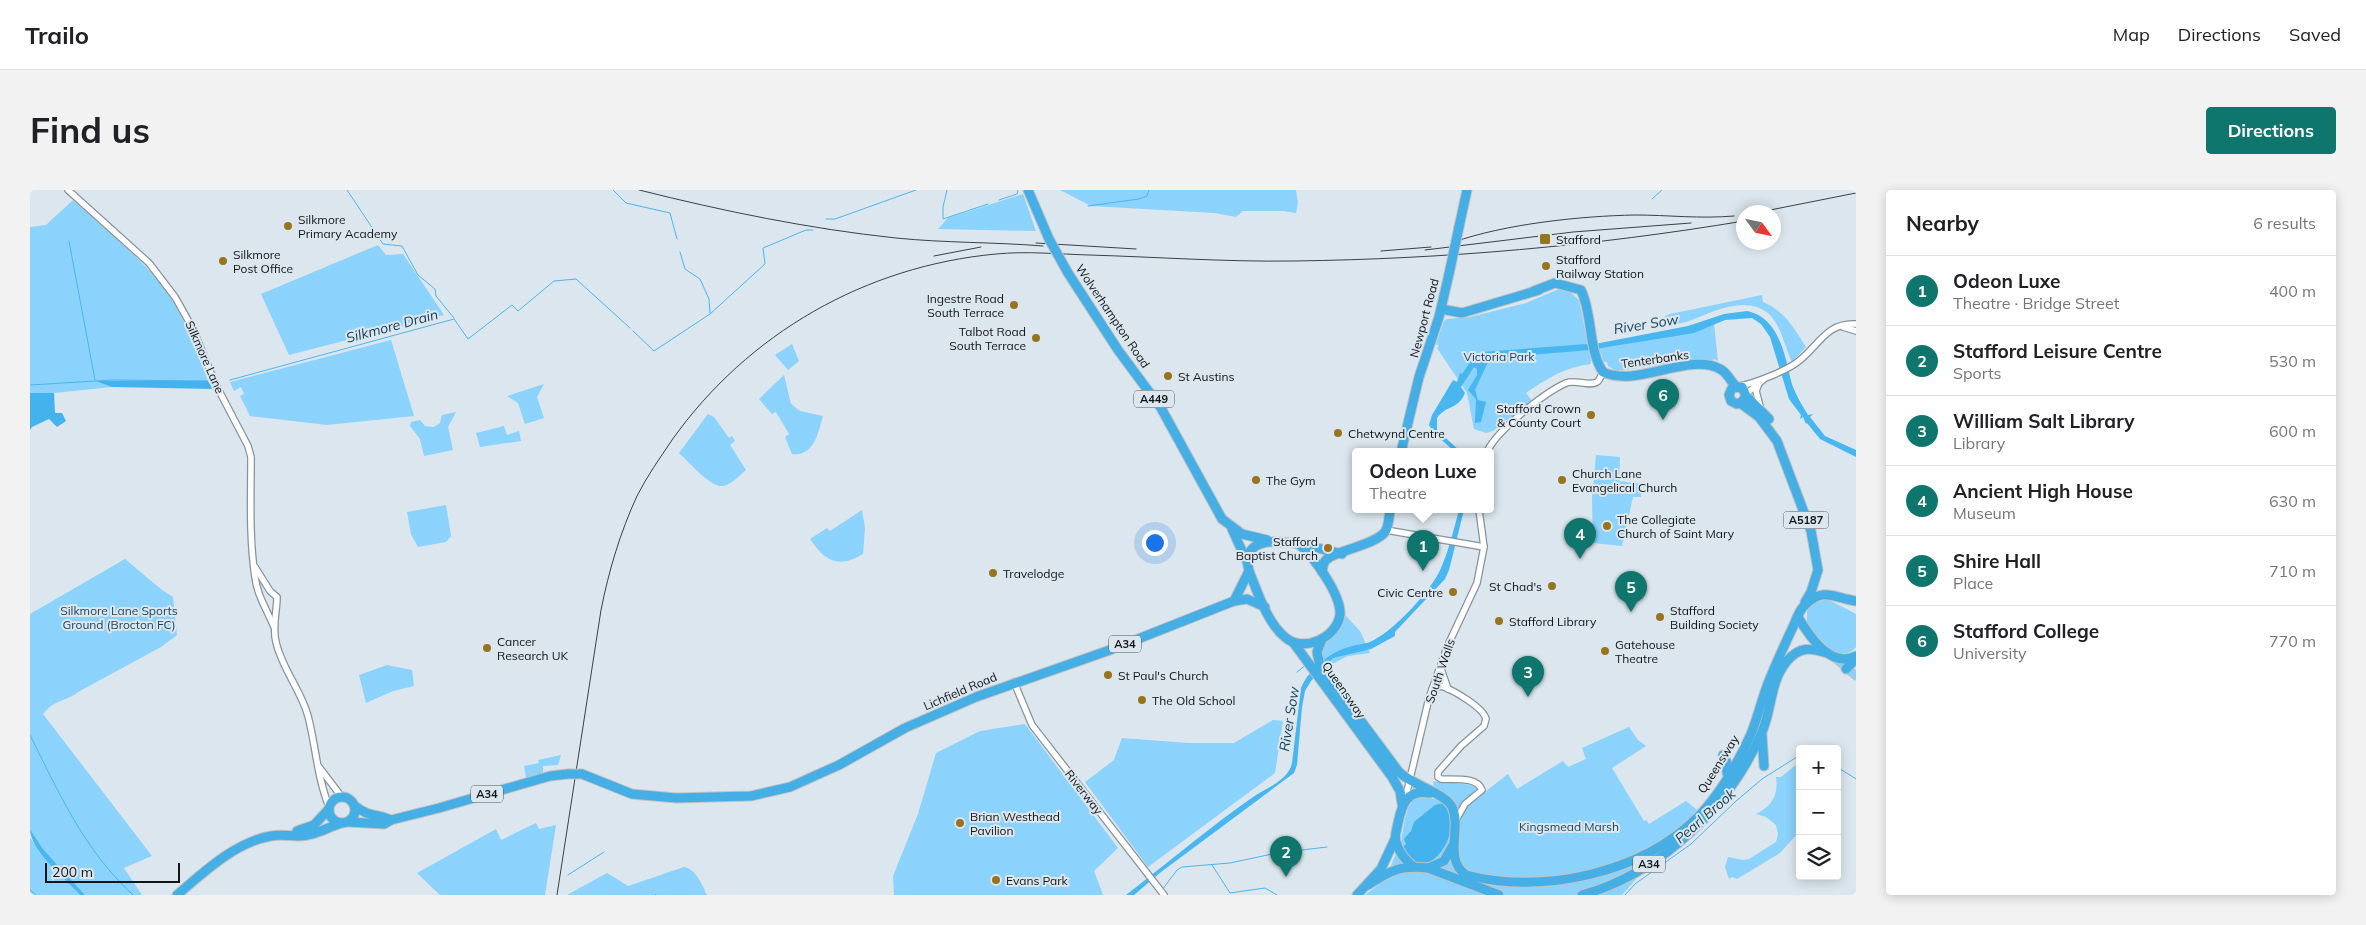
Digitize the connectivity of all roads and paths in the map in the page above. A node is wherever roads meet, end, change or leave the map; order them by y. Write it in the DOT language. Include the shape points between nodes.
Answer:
graph roads {
  1 [pos="68,190"];
  2 [pos="1028,190"];
  3 [pos="1467,190"];
  4 [pos="1441,309"];
  5 [pos="1856,324"];
  6 [pos="1840,326"];
  7 [pos="1856,331"];
  8 [pos="1603,372"];
  9 [pos="1771,374"];
  10 [pos="1760,382"];
  11 [pos="1734,388"];
  12 [pos="1744,398"];
  13 [pos="1761,410"];
  14 [pos="1777,441"];
  15 [pos="1402,448"];
  16 [pos="1489,448"];
  17 [pos="1389,513"];
  18 [pos="1479,513"];
  19 [pos="1232,528"];
  20 [pos="1386,530"];
  21 [pos="1270,541"];
  22 [pos="1300,545"];
  23 [pos="1484,547"];
  24 [pos="1342,554"];
  25 [pos="254,566"];
  26 [pos="1248,567"];
  27 [pos="1818,570"];
  28 [pos="1322,572"];
  29 [pos="270,591"];
  30 [pos="1831,594"];
  31 [pos="261,596"];
  32 [pos="1844,599"];
  33 [pos="1234,601"];
  34 [pos="1856,601"];
  35 [pos="275,604"];
  36 [pos="264,605"];
  37 [pos="1265,607"];
  38 [pos="1803,607"];
  39 [pos="1856,607"];
  40 [pos="1798,617"];
  41 [pos="274,626"];
  42 [pos="1322,639"];
  43 [pos="1293,642"];
  44 [pos="1831,655"];
  45 [pos="1856,657"];
  46 [pos="1313,660"];
  47 [pos="1441,667"];
  48 [pos="1846,669"];
  49 [pos="1856,676"];
  50 [pos="1325,679"];
  51 [pos="1014,682"];
  52 [pos="1448,689"];
  53 [pos="1432,690"];
  54 [pos="1762,733"];
  55 [pos="1745,744"];
  56 [pos="1734,749"];
  57 [pos="1723,755"];
  58 [pos="316,763"];
  59 [pos="1764,766"];
  60 [pos="1727,776"];
  61 [pos="1409,781"];
  62 [pos="1436,795"];
  63 [pos="342,796"];
  64 [pos="1404,802"];
  65 [pos="355,806"];
  66 [pos="328,808"];
  67 [pos="1703,815"];
  68 [pos="391,820"];
  69 [pos="1455,822"];
  70 [pos="345,823"];
  71 [pos="290,835"];
  72 [pos="1395,839"];
  73 [pos="1454,842"];
  74 [pos="1414,867"];
  75 [pos="1428,868"];
  76 [pos="1368,885"];
  77 [pos="1578,892"];
  78 [pos="1503,893"];
  79 [pos="176,895"];
  80 [pos="1164,895"];
  81 [pos="1357,895"];
  1 -- 25 [label="street, Silkmore Lane" via="149,263 175,297 193,329 251,457"];
  2 -- 19 [label="highway, Wolverhampton Road / A449, bridge" via="1068,273 1161,408 1218,514"];
  3 -- 4 [label="highway, Newport Road, bridge"];
  4 -- 8 [label="highway" via="1453,313 1469,312 1562,285 1581,290"];
  4 -- 15 [label="highway, Newport Road" via="1419,377"];
  5 -- 6 [label="street"];
  6 -- 7 [label="street"];
  6 -- 9 [label="street" via="1828,330 1795,364"];
  8 -- 11 [label="highway, Tenterbanks" via="1620,377 1692,366 1716,367 1724,371"];
  8 -- 16 [label="street" via="1594,383 1574,381 1566,384 1500,431"];
  9 -- 10 [label="street"];
  9 -- 11 [label="street"];
  10 -- 12 [label="street"];
  10 -- 13 [label="street" via="1756,391"];
  11 -- 12 [label="highway"];
  11 -- 12 [label="highway" via="1731,401"];
  12 -- 13 [label="highway, A5187"];
  12 -- 14 [label="highway, A5187"];
  13 -- 14 [label="highway, A5187" via="1774,428"];
  14 -- 27 [label="highway, A5187" via="1811,531"];
  17 -- 20 [label="highway"];
  18 -- 23 [label="street, South Walls"];
  19 -- 21 [label="highway, Wolverhampton Road / A449" via="1252,538"];
  19 -- 26 [label="highway, Wolverhampton Road / A449"];
  20 -- 23 [label="street"];
  20 -- 24 [label="highway" via="1378,538"];
  21 -- 22 [label="highway"];
  21 -- 26 [label="highway" via="1257,545"];
  22 -- 24 [label="highway"];
  22 -- 28 [label="highway" via="1311,554"];
  23 -- 47 [label="street, South Walls" via="1477,583"];
  24 -- 28 [label="highway" via="1326,560"];
  25 -- 29 [label="street, Silkmore Lane"];
  25 -- 31 [label="street, Silkmore Lane"];
  26 -- 33 [label="highway"];
  26 -- 37 [label="highway"];
  27 -- 30 [label="highway, A5187" via="1822,586"];
  27 -- 38 [label="highway, A5187" via="1812,592"];
  28 -- 42 [label="highway" via="1340,613 1337,624"];
  29 -- 31 [label="street"];
  29 -- 35 [label="street, Silkmore Lane" via="277,597"];
  30 -- 32 [label="highway"];
  30 -- 38 [label="highway" via="1819,594"];
  31 -- 36 [label="street, Silkmore Lane"];
  32 -- 34 [label="highway"];
  32 -- 39 [label="highway"];
  33 -- 37 [label="highway, Lichfield Road / A34" via="1247,599"];
  33 -- 51 [label="highway, Lichfield Road / A34" via="1110,650"];
  35 -- 36 [label="street" via="270,607"];
  35 -- 41 [label="street, Silkmore Lane"];
  36 -- 41 [label="street, Silkmore Lane"];
  37 -- 43 [label="highway" via="1277,628"];
  38 -- 40 [label="highway, Queensway"];
  40 -- 44 [label="highway" via="1812,638"];
  40 -- 55 [label="highway, Queensway / A34"];
  41 -- 58 [label="street, Silkmore Lane" via="283,665 308,715"];
  42 -- 43 [label="highway" via="1308,643"];
  42 -- 46 [label="highway, Queensway"];
  43 -- 46 [label="highway, Queensway"];
  44 -- 45 [label="highway" via="1845,660"];
  44 -- 48 [label="main road"];
  44 -- 54 [label="highway, Queensway / A34" via="1804,648 1786,662 1777,680"];
  45 -- 48 [label="highway"];
  46 -- 50 [label="highway, Queensway" via="1320,666"];
  47 -- 52 [label="street"];
  47 -- 53 [label="street, South Walls"];
  48 -- 49 [label="main road"];
  50 -- 61 [label="highway, Queensway"];
  50 -- 64 [label="highway, Queensway" via="1395,781"];
  51 -- 68 [label="highway, Lichfield Road / A34, bridge" via="905,728 796,785 752,796 638,795 582,774 568,774 526,782"];
  51 -- 80 [label="street, Riverway" via="1032,725"];
  52 -- 53 [label="street" via="1438,687"];
  52 -- 69 [label="street" via="1485,715 1484,726 1438,772 1441,779 1478,783 1482,790 1462,807"];
  53 -- 61 [label="street, South Walls"];
  54 -- 59 [label="highway"];
  54 -- 67 [label="highway, Queensway / A34" via="1737,776"];
  55 -- 56 [label="highway"];
  55 -- 60 [label="highway, Queensway / A34"];
  57 -- 60 [label="highway" via="1728,763"];
  58 -- 63 [label="street, Silkmore Lane"];
  58 -- 66 [label="street, Silkmore Lane"];
  60 -- 67 [label="highway, Queensway / A34"];
  61 -- 62 [label="highway, Queensway"];
  61 -- 64 [label="street, South Walls"];
  62 -- 64 [label="highway" via="1421,792"];
  62 -- 69 [label="highway, Queensway" via="1448,802"];
  63 -- 65 [label="highway"];
  63 -- 66 [label="highway" via="333,799"];
  64 -- 72 [label="highway, Queensway"];
  65 -- 68 [label="highway, A34" via="369,815"];
  65 -- 70 [label="highway" via="354,815"];
  66 -- 70 [label="highway" via="333,820"];
  66 -- 71 [label="highway, A34" via="314,825"];
  67 -- 77 [label="highway, Queensway / A34" via="1639,863"];
  68 -- 70 [label="highway, A34" via="384,824"];
  69 -- 73 [label="highway, Queensway"];
  70 -- 71 [label="highway, A34" via="297,837"];
  71 -- 79 [label="highway, A34" via="271,836 239,849"];
  72 -- 74 [label="highway" via="1405,860"];
  72 -- 76 [label="highway, Queensway" via="1385,862"];
  73 -- 75 [label="highway, Queensway" via="1444,861"];
  73 -- 78 [label="highway, Queensway" via="1456,860 1462,871"];
  74 -- 75 [label="highway, Queensway"];
  74 -- 76 [label="highway, Queensway" via="1398,868"];
  75 -- 78 [label="highway, Queensway"];
  76 -- 81 [label="highway"];
}
